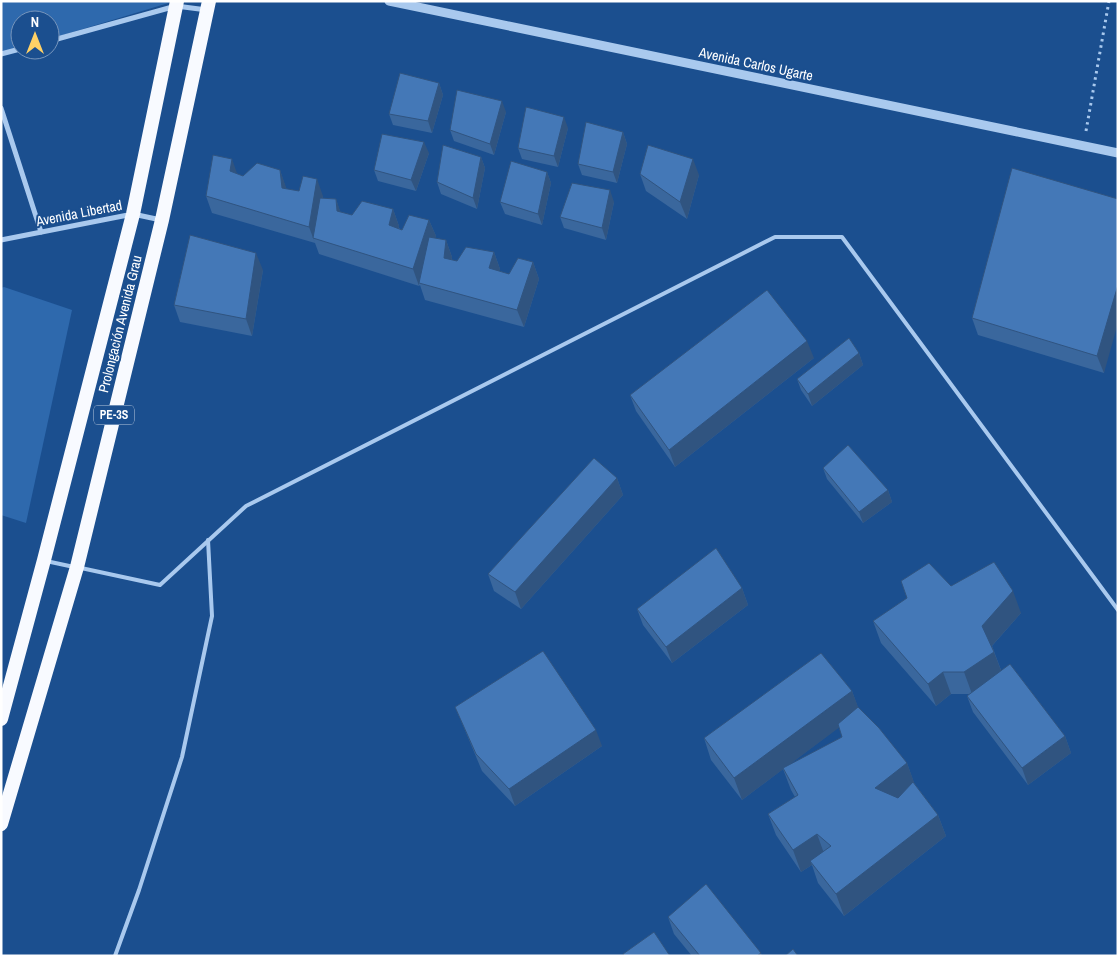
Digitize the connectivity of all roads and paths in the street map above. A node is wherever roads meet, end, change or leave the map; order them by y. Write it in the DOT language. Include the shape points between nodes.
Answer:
graph roads {
  1 [pos="389,1"];
  2 [pos="1109,1"];
  3 [pos="177,4"];
  4 [pos="208,5"];
  5 [pos="60,38"];
  6 [pos="1,108"];
  7 [pos="1083,146"];
  8 [pos="1118,154"];
  9 [pos="133,214"];
  10 [pos="162,220"];
  11 [pos="41,232"];
  12 [pos="1,240"];
  13 [pos="208,540"];
  14 [pos="44,560"];
  15 [pos="77,567"];
  16 [pos="1118,610"];
  17 [pos="1,719"];
  18 [pos="1,824"];
  19 [pos="115,956"];
  1 -- 7 [label="street, Avenida Carlos Ugarte"];
  2 -- 7 [label="path"];
  3 -- 4 [label="street"];
  3 -- 5 [label="street"];
  3 -- 9 [label="highway, Prolongación Avenida Grau / PE-3S"];
  4 -- 10 [label="highway, Prolongación Avenida Grau / PE-3S"];
  6 -- 11 [label="street"];
  7 -- 8 [label="street, Avenida Carlos Ugarte"];
  9 -- 10 [label="street, Avenida Libertad"];
  9 -- 11 [label="street, Avenida Libertad"];
  9 -- 14 [label="highway, Prolongación Avenida Grau / PE-3S"];
  10 -- 15 [label="highway, Prolongación Avenida Grau / PE-3S"];
  11 -- 12 [label="street, Avenida Libertad"];
  13 -- 15 [label="lane" via="160,585"];
  13 -- 16 [label="lane" via="246,506 775,236 842,236"];
  13 -- 19 [label="lane" via="212,616 182,757"];
  14 -- 15 [label="lane"];
  14 -- 17 [label="highway, Prolongación Avenida Grau / PE-3S"];
  15 -- 18 [label="highway, Prolongación Avenida Grau / PE-3S"];
}
